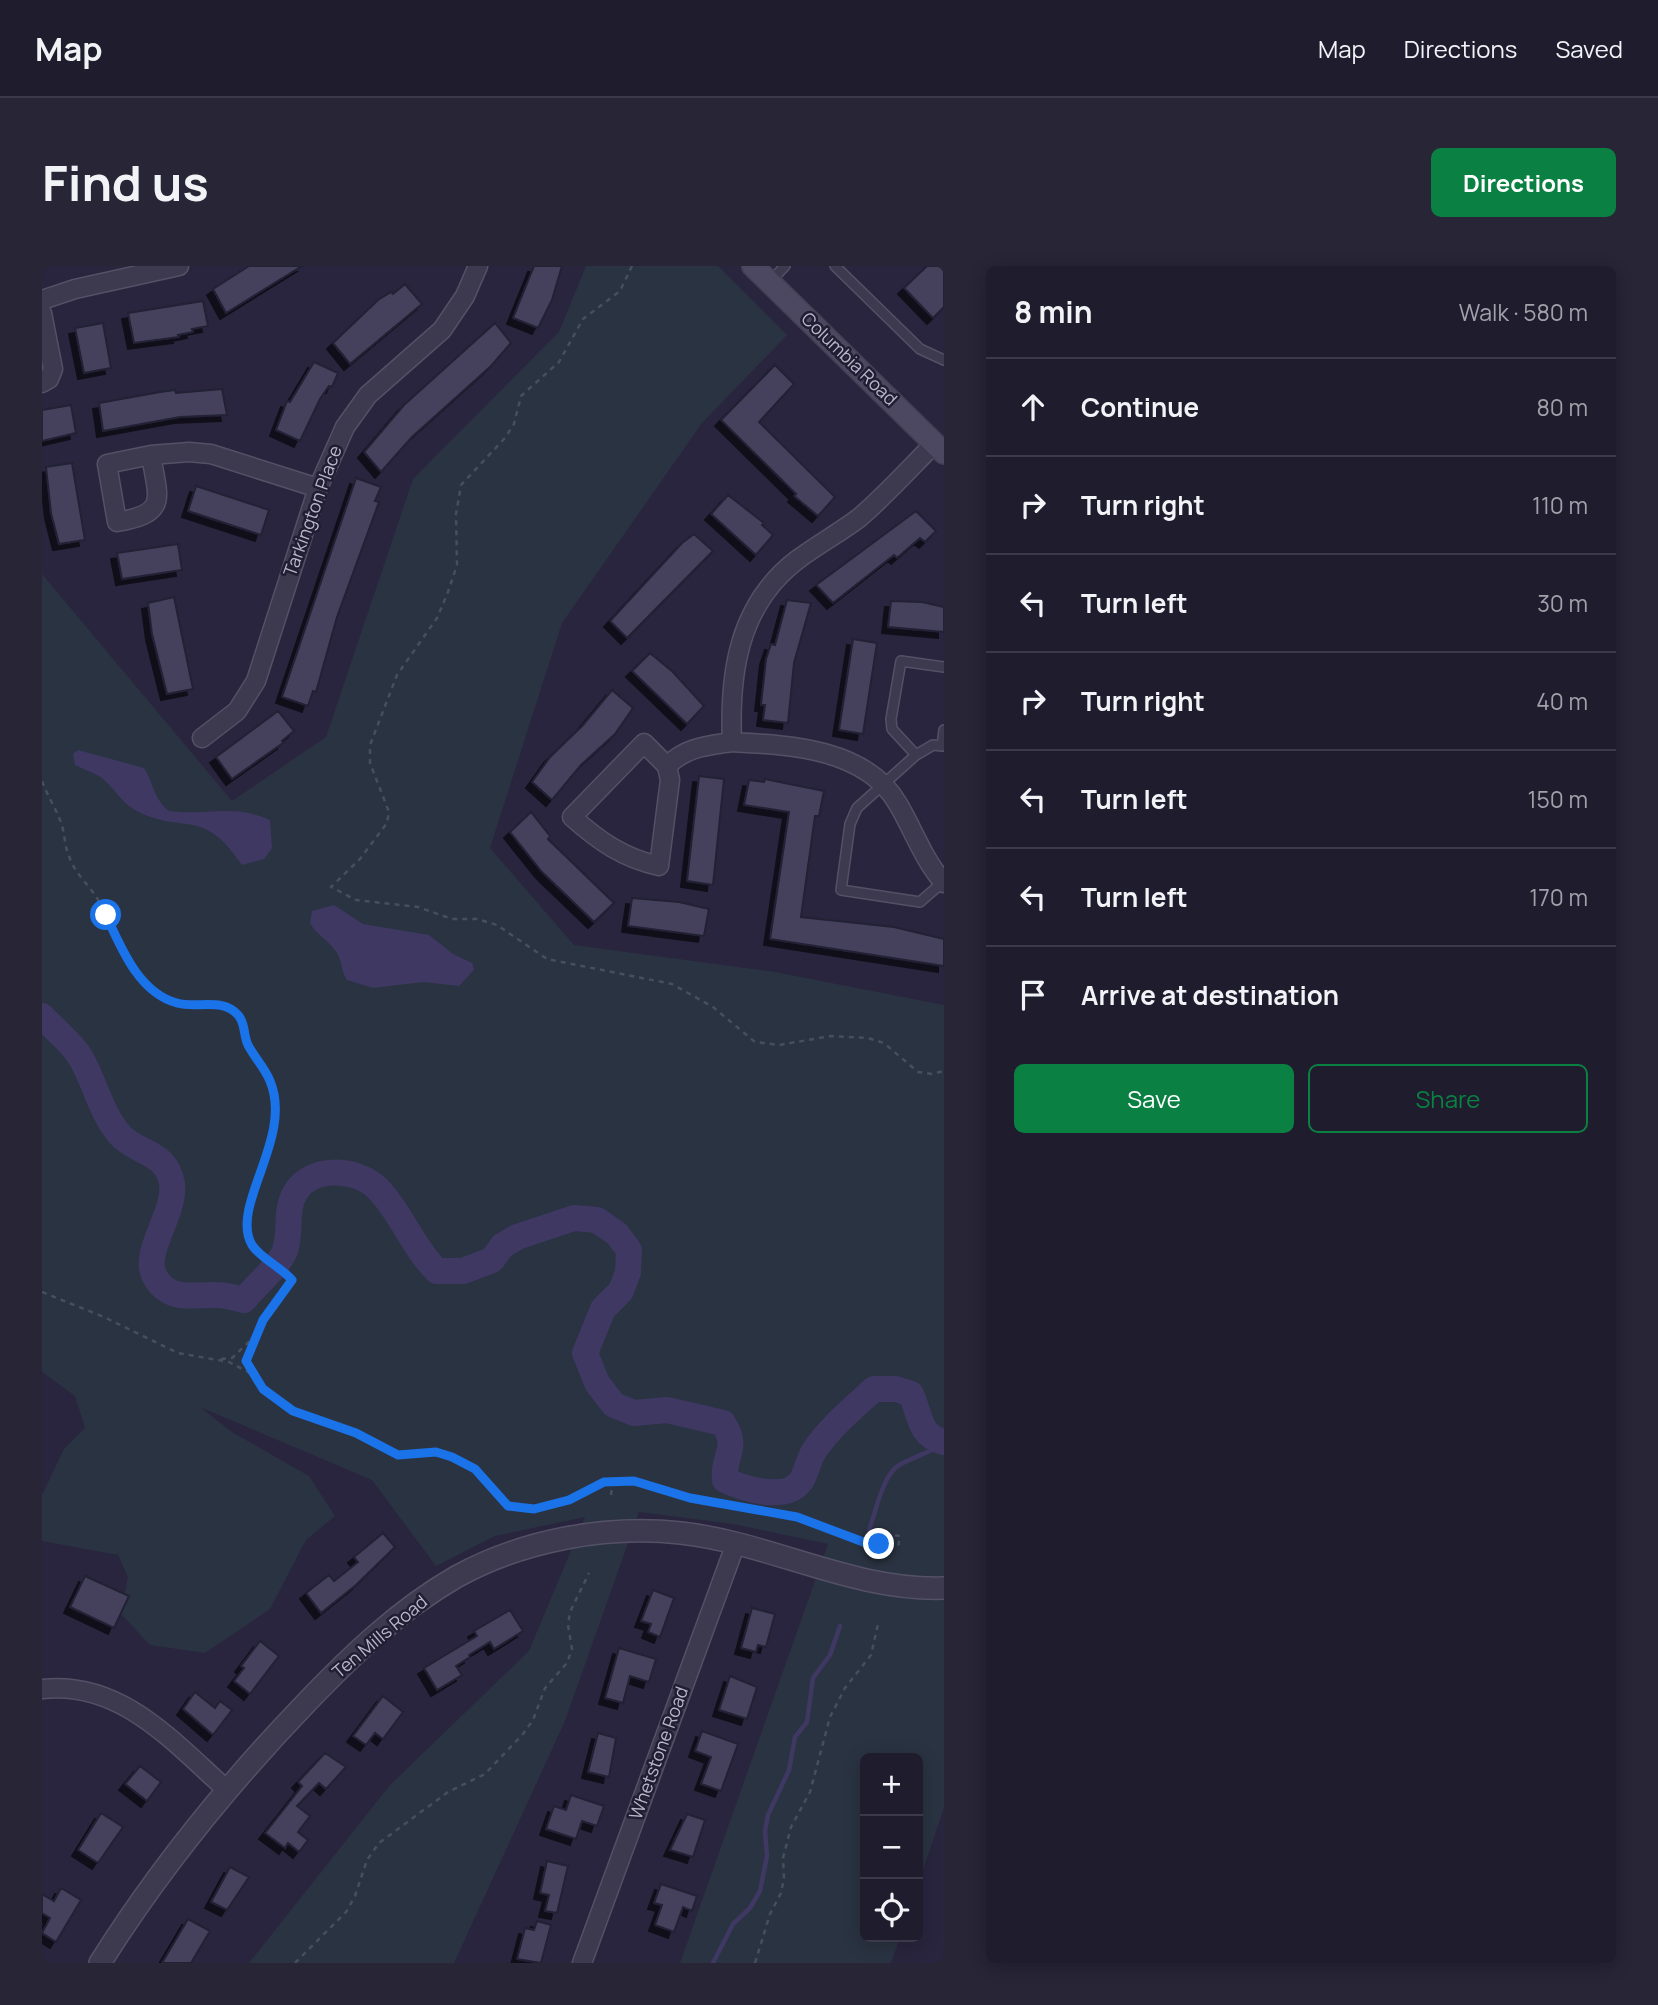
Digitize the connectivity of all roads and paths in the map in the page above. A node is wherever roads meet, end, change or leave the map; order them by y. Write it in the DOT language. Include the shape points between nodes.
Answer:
graph roads {
  1 [pos="179,266"];
  2 [pos="478,266"];
  3 [pos="632,266"];
  4 [pos="754,266"];
  5 [pos="785,266"];
  6 [pos="835,266"];
  7 [pos="770,282"];
  8 [pos="42,300"];
  9 [pos="42,313"];
  10 [pos="944,360"];
  11 [pos="42,383"];
  12 [pos="941,443"];
  13 [pos="151,456"];
  14 [pos="318,488"];
  15 [pos="944,667"];
  16 [pos="944,730"];
  17 [pos="202,738"];
  18 [pos="732,742"];
  19 [pos="916,755"];
  20 [pos="667,765"];
  21 [pos="42,781"];
  22 [pos="883,785"];
  23 [pos="944,882"];
  24 [pos="944,1071"];
  25 [pos="42,1292"];
  26 [pos="253,1338"];
  27 [pos="218,1359"];
  28 [pos="253,1376"];
  29 [pos="612,1481"];
  30 [pos="611,1495"];
  31 [pos="736,1543"];
  32 [pos="898,1547"];
  33 [pos="589,1573"];
  34 [pos="944,1588"];
  35 [pos="878,1624"];
  36 [pos="42,1689"];
  37 [pos="227,1790"];
  38 [pos="100,1963"];
  39 [pos="295,1963"];
  40 [pos="582,1963"];
  41 [pos="755,1963"];
  1 -- 8 [label="street"];
  2 -- 14 [label="street, Tarkington Place" via="442,330 356,410 335,445"];
  3 -- 24 [label="path" via="620,291 583,319 559,362 521,396 505,438 461,485 456,514 457,565 437,618 397,675 370,745 370,763 389,812 387,823 352,869 331,887 356,900 487,922 547,959 672,984 713,1007 755,1042 779,1045 831,1036 868,1038 884,1044 918,1072"];
  4 -- 7 [label="main road, Columbia Road"];
  5 -- 7 [label="lane"];
  6 -- 10 [label="lane" via="920,349"];
  7 -- 12 [label="main road, Columbia Road"];
  9 -- 11 [label="street" via="52,369"];
  12 -- 18 [label="street" via="858,518 795,561 769,588 748,621 735,657"];
  13 -- 14 [label="street" via="211,454"];
  14 -- 17 [label="street, Tarkington Place" via="256,681 237,711"];
  15 -- 19 [label="lane" via="901,661 892,729"];
  16 -- 19 [label="lane" via="942,746 933,745"];
  18 -- 20 [label="street" via="694,747"];
  18 -- 22 [label="street" via="843,759 861,766"];
  19 -- 22 [label="lane"];
  20 -- 20 [label="street" via="670,780 659,866 613,851 572,817 644,743"];
  21 -- 26 [label="path" via="60,819 69,856 93,889 120,950 146,984 179,1004 206,1003 237,1014 247,1043 270,1079 277,1120 251,1199 249,1236 291,1285"];
  22 -- 23 [label="street" via="897,802 920,851"];
  22 -- 23 [label="lane" via="852,817 841,890 920,902"];
  25 -- 27 [label="path" via="178,1353"];
  26 -- 27 [label="path" via="232,1358"];
  26 -- 28 [label="path" via="246,1361"];
  27 -- 28 [label="path" via="244,1367"];
  28 -- 29 [label="path" via="276,1401 293,1411 356,1433 398,1455 436,1452 452,1457 482,1475 508,1506 546,1506"];
  29 -- 30 [label="path"];
  29 -- 32 [label="path" via="634,1481 690,1498 772,1510 866,1543 879,1544 892,1535 900,1536"];
  31 -- 34 [label="street, Ten Mills Road" via="863,1580"];
  31 -- 37 [label="street, Ten Mills Road" via="660,1532 584,1535 542,1544 458,1576 377,1633"];
  31 -- 40 [label="street, Whetstone Road"];
  33 -- 39 [label="path" via="570,1612 572,1649 566,1664 545,1688 523,1734 485,1774 448,1792 379,1843 346,1912"];
  35 -- 41 [label="path" via="870,1655 830,1717 810,1792 791,1827 781,1893"];
  36 -- 37 [label="street" via="79,1689 120,1703 161,1731"];
  37 -- 38 [label="street, Ten Mills Road" via="142,1898"];
}
